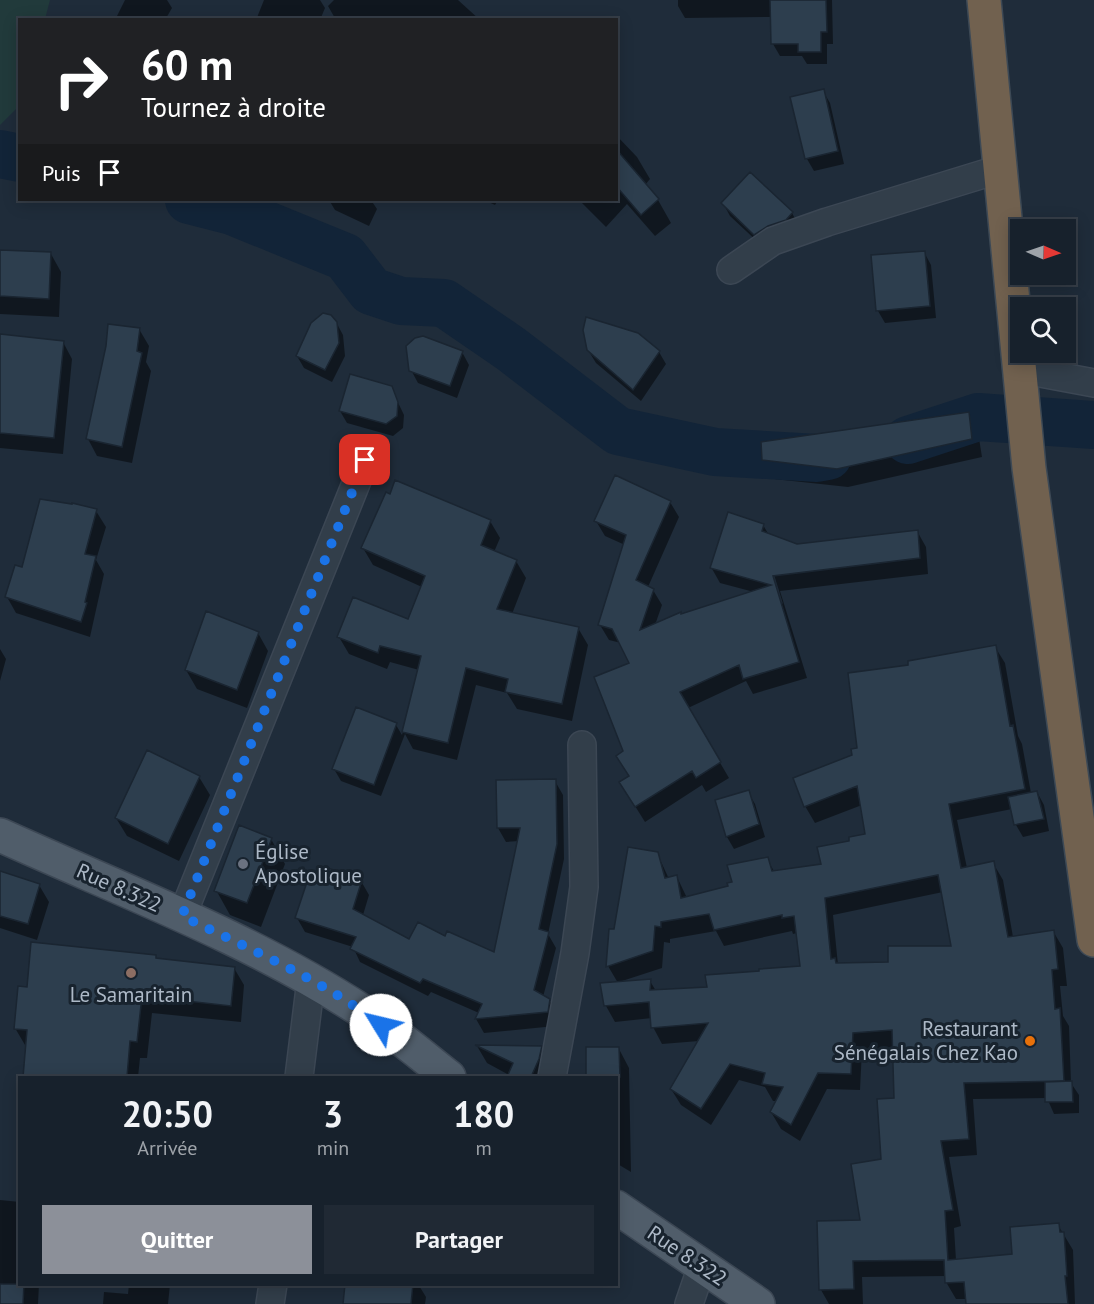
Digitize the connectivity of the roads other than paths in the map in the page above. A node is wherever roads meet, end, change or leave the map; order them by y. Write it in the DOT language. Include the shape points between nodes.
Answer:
graph roads {
  1 [pos="984,0"];
  2 [pos="1000,169"];
  3 [pos="731,270"];
  4 [pos="1019,369"];
  5 [pos="1094,383"];
  6 [pos="365,460"];
  7 [pos="582,745"];
  8 [pos="0,835"];
  9 [pos="182,916"];
  10 [pos="1094,940"];
  11 [pos="311,980"];
  12 [pos="299,1076"];
  13 [pos="448,1076"];
  14 [pos="552,1076"];
  15 [pos="618,1208"];
  16 [pos="702,1266"];
  17 [pos="273,1286"];
  18 [pos="270,1304"];
  19 [pos="689,1304"];
  20 [pos="758,1304"];
  1 -- 2 [label="highway"];
  2 -- 3 [label="street" via="773,241"];
  2 -- 4 [label="highway"];
  4 -- 5 [label="street"];
  4 -- 10 [label="highway" via="1030,480"];
  6 -- 9 [label="street"];
  7 -- 14 [label="street" via="584,887"];
  8 -- 9 [label="main road, Rue 8.322"];
  9 -- 11 [label="main road, Rue 8.322"];
  11 -- 12 [label="street"];
  11 -- 13 [label="main road, Rue 8.322" via="363,1011"];
  15 -- 16 [label="main road, Rue 8.322"];
  16 -- 19 [label="street"];
  16 -- 20 [label="main road, Rue 8.322"];
  17 -- 18 [label="street"];
}
